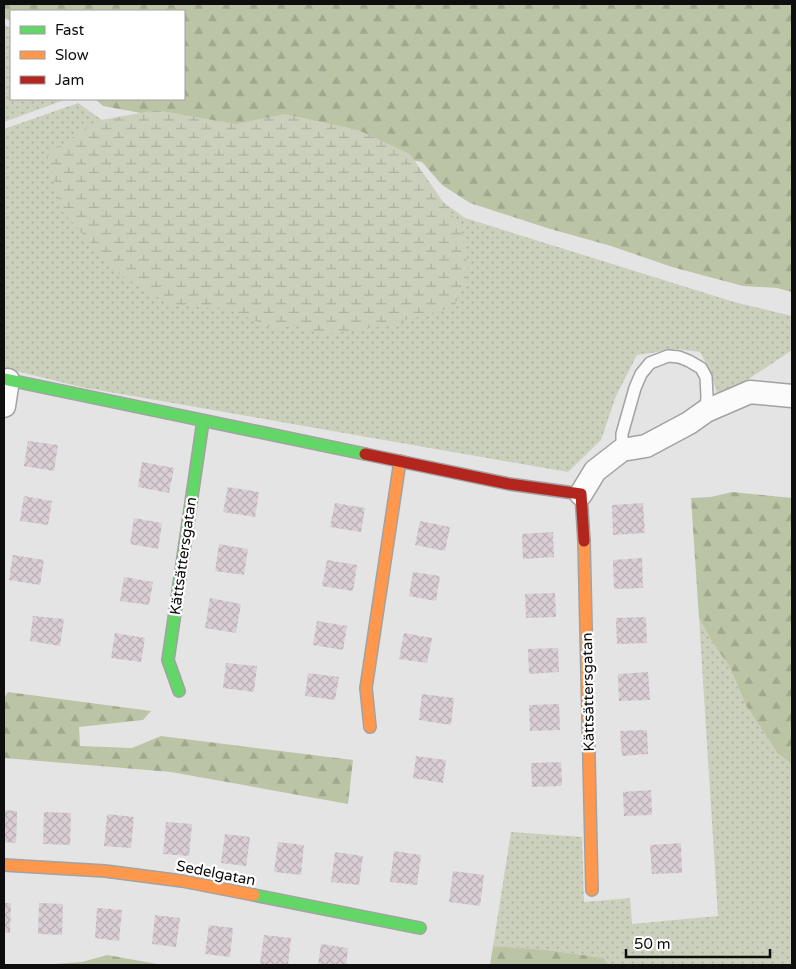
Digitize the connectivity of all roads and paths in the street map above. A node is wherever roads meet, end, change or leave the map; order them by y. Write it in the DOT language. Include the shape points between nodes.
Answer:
graph roads {
  1 [pos="6,380"];
  2 [pos="792,396"];
  3 [pos="4,406"];
  4 [pos="706,411"];
  5 [pos="203,421"];
  6 [pos="622,450"];
  7 [pos="400,461"];
  8 [pos="582,494"];
  9 [pos="179,691"];
  10 [pos="370,727"];
  11 [pos="4,865"];
  12 [pos="592,890"];
  13 [pos="420,928"];
  1 -- 3 [label="street"];
  1 -- 5 [label="street"];
  2 -- 4 [label="street" via="750,392"];
  4 -- 6 [label="street" via="646,446"];
  4 -- 6 [label="lane" via="706,377 700,368 679,357 668,356 650,363 635,388 622,434"];
  5 -- 7 [label="street"];
  5 -- 9 [label="street, Kättsättersgatan" via="168,660"];
  6 -- 8 [label="street" via="595,471"];
  7 -- 8 [label="street" via="509,484"];
  7 -- 10 [label="street" via="366,688"];
  8 -- 12 [label="street, Kättsättersgatan"];
  11 -- 13 [label="street, Sedelgatan" via="105,871 182,881"];
}
